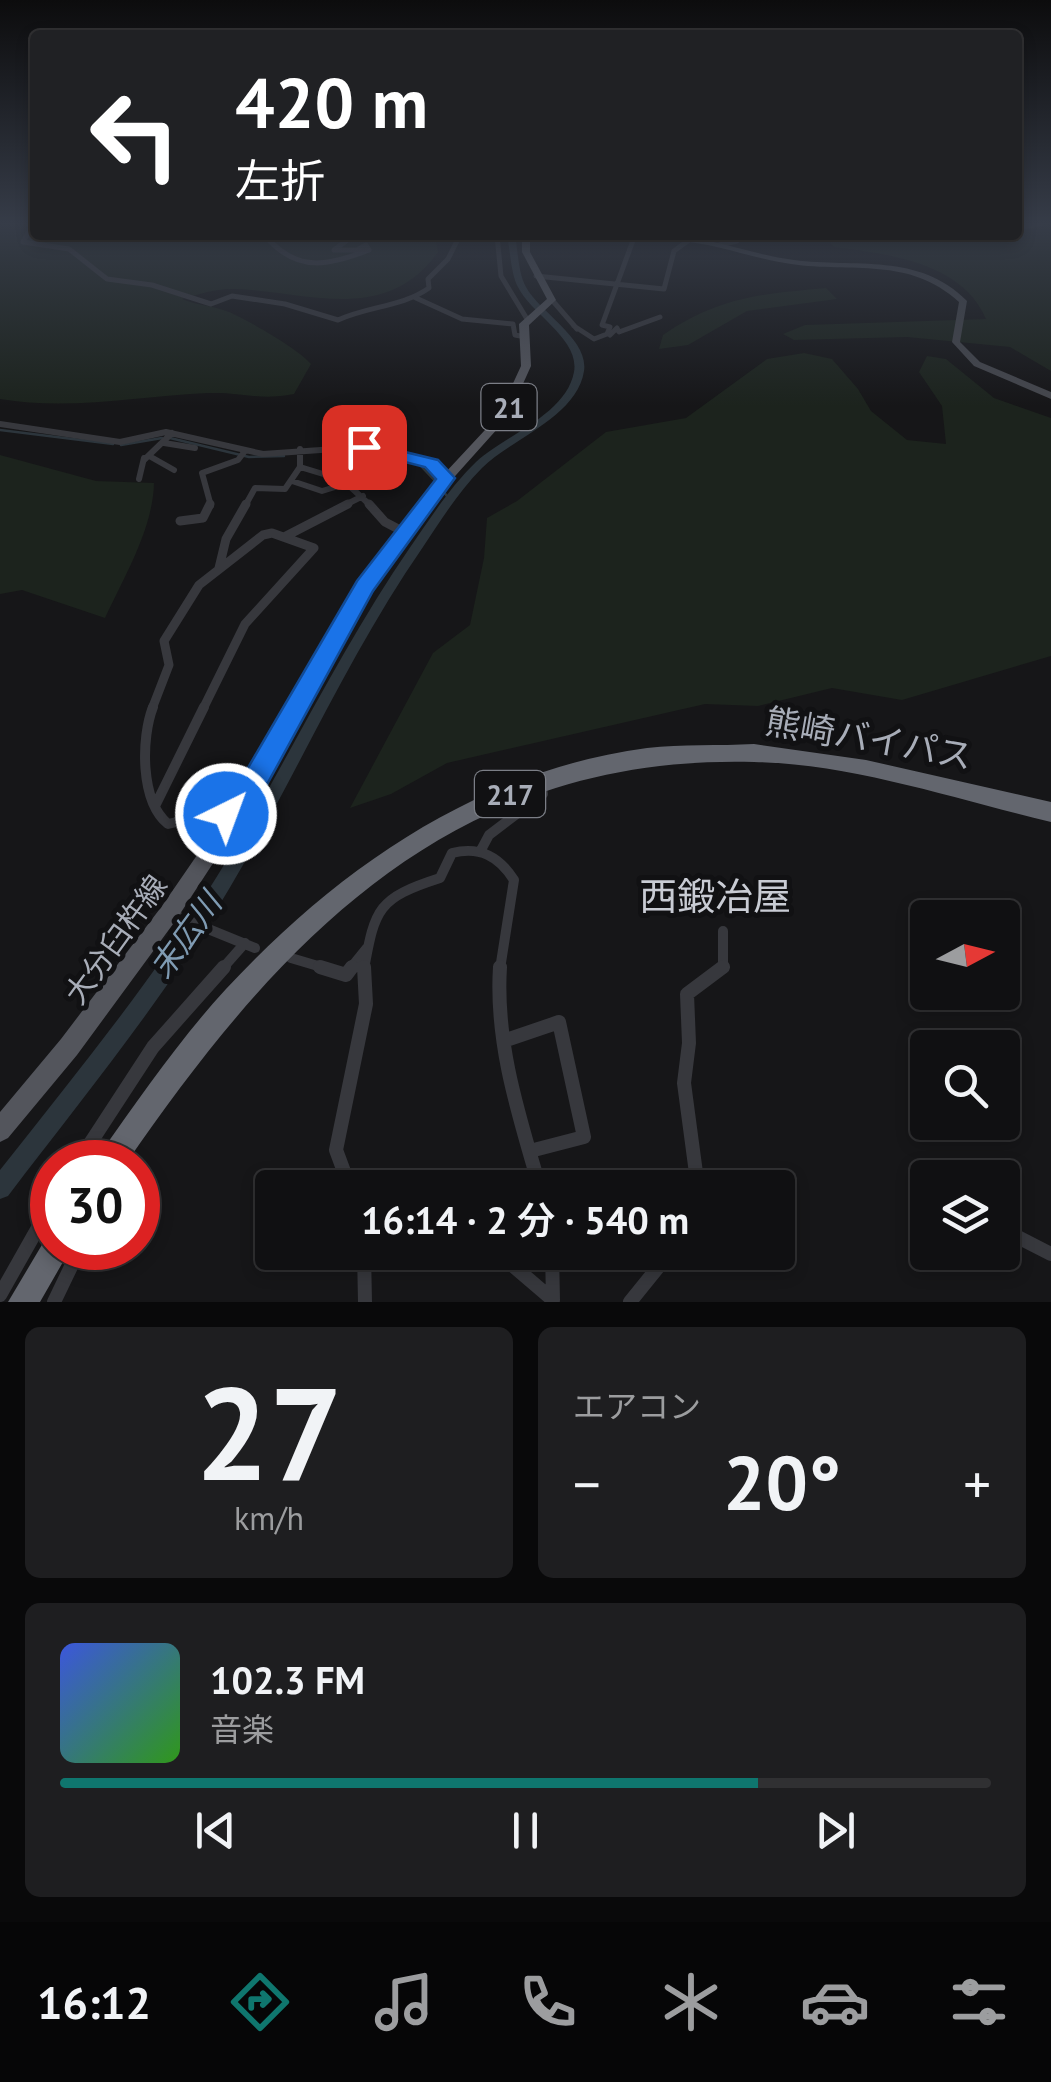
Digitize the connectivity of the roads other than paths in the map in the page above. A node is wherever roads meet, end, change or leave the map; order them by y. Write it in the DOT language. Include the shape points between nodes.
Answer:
graph roads {
  1 [pos="617,284"];
  2 [pos="146,285"];
  3 [pos="429,285"];
  4 [pos="507,285"];
  5 [pos="541,285"];
  6 [pos="624,285"];
  7 [pos="665,285"];
  8 [pos="941,285"];
  9 [pos="416,298"];
  10 [pos="551,301"];
  11 [pos="529,317"];
  12 [pos="660,318"];
  13 [pos="574,326"];
  14 [pos="526,337"];
  15 [pos="1051,396"];
  16 [pos="0,424"];
  17 [pos="168,438"];
  18 [pos="195,448"];
  19 [pos="243,454"];
  20 [pos="300,456"];
  21 [pos="146,458"];
  22 [pos="174,470"];
  23 [pos="139,479"];
  24 [pos="292,481"];
  25 [pos="442,483"];
  26 [pos="346,484"];
  27 [pos="364,496"];
  28 [pos="180,520"];
  29 [pos="404,532"];
  30 [pos="284,537"];
  31 [pos="220,568"];
  32 [pos="541,781"];
  33 [pos="156,806"];
  34 [pos="1051,812"];
  35 [pos="232,820"];
  36 [pos="482,850"];
  37 [pos="174,915"];
  38 [pos="723,931"];
  39 [pos="226,936"];
  40 [pos="250,946"];
  41 [pos="369,946"];
  42 [pos="290,958"];
  43 [pos="506,1040"];
  44 [pos="0,1130"];
  45 [pos="92,1140"];
  46 [pos="127,1140"];
  47 [pos="530,1150"];
  48 [pos="343,1170"];
  49 [pos="535,1170"];
  50 [pos="696,1170"];
  51 [pos="1020,1238"];
  52 [pos="30,1242"];
  53 [pos="1051,1254"];
  54 [pos="43,1270"];
  55 [pos="69,1270"];
  56 [pos="364,1270"];
  57 [pos="518,1270"];
  58 [pos="552,1270"];
  59 [pos="655,1270"];
  60 [pos="0,1295"];
  61 [pos="553,1301"];
  62 [pos="23,1302"];
  63 [pos="54,1302"];
  64 [pos="365,1302"];
  65 [pos="630,1302"];
  1 -- 13 [label="street" via="604,336 592,338"];
  2 -- 9 [label="street" via="211,304 232,296 338,320 362,308"];
  3 -- 9 [label="street"];
  4 -- 11 [label="street"];
  5 -- 10 [label="main road"];
  6 -- 7 [label="street"];
  8 -- 15 [label="street" via="965,306 958,349 976,364"];
  9 -- 14 [label="street" via="462,319 512,324 516,336"];
  10 -- 11 [label="main road"];
  10 -- 13 [label="street"];
  11 -- 14 [label="main road, 大分臼杵線 / 21"];
  12 -- 13 [label="street" via="627,332 617,328 596,343"];
  14 -- 25 [label="main road, 大分臼杵線 / 21" via="526,366 510,406"];
  16 -- 17 [label="street" via="120,442"];
  17 -- 18 [label="street"];
  17 -- 19 [label="street"];
  17 -- 21 [label="street"];
  19 -- 20 [label="street"];
  19 -- 28 [label="street" via="202,473 211,508 202,518"];
  20 -- 24 [label="street"];
  20 -- 25 [label="street" via="347,445 394,452 431,464"];
  20 -- 26 [label="street"];
  21 -- 22 [label="street"];
  21 -- 23 [label="street"];
  24 -- 26 [label="street" via="322,491"];
  24 -- 31 [label="street" via="282,490 255,488 226,539"];
  25 -- 29 [label="main road, 大分臼杵線 / 21"];
  26 -- 27 [label="street"];
  27 -- 29 [label="street" via="372,512"];
  27 -- 30 [label="street"];
  29 -- 35 [label="main road, 大分臼杵線 / 21" via="365,586"];
  30 -- 31 [label="street" via="260,537"];
  30 -- 33 [label="street" via="314,548 246,624"];
  31 -- 33 [label="street" via="185,603 164,641 169,665 148,719 148,781"];
  32 -- 34 [label="highway, 熊崎バイパス / 217" via="645,757 757,754 826,762"];
  32 -- 36 [label="street" via="543,794 490,834"];
  32 -- 46 [label="highway, 熊崎バイパス / 217" via="434,829 310,918 204,1031"];
  33 -- 35 [label="street" via="168,824 216,813"];
  35 -- 37 [label="main road, 大分臼杵線 / 21"];
  36 -- 41 [label="street" via="452,853 440,878 406,889 380,908"];
  36 -- 43 [label="street" via="500,860 514,880 499,976"];
  37 -- 39 [label="street"];
  37 -- 44 [label="main road, 大分臼杵線 / 21"];
  38 -- 50 [label="street" via="724,970 687,994 684,1083"];
  39 -- 40 [label="street"];
  40 -- 45 [label="street" via="153,1047"];
  41 -- 42 [label="street" via="346,975"];
  41 -- 48 [label="street" via="362,980 366,1004 336,1150"];
  43 -- 47 [label="street"];
  43 -- 47 [label="street" via="559,1022 584,1137"];
  47 -- 49 [label="street"];
  51 -- 53 [label="street"];
  52 -- 60 [label="street"];
  54 -- 62 [label="highway"];
  55 -- 63 [label="street"];
  56 -- 64 [label="street"];
  57 -- 61 [label="street"];
  58 -- 61 [label="street"];
  59 -- 65 [label="street"];
}
